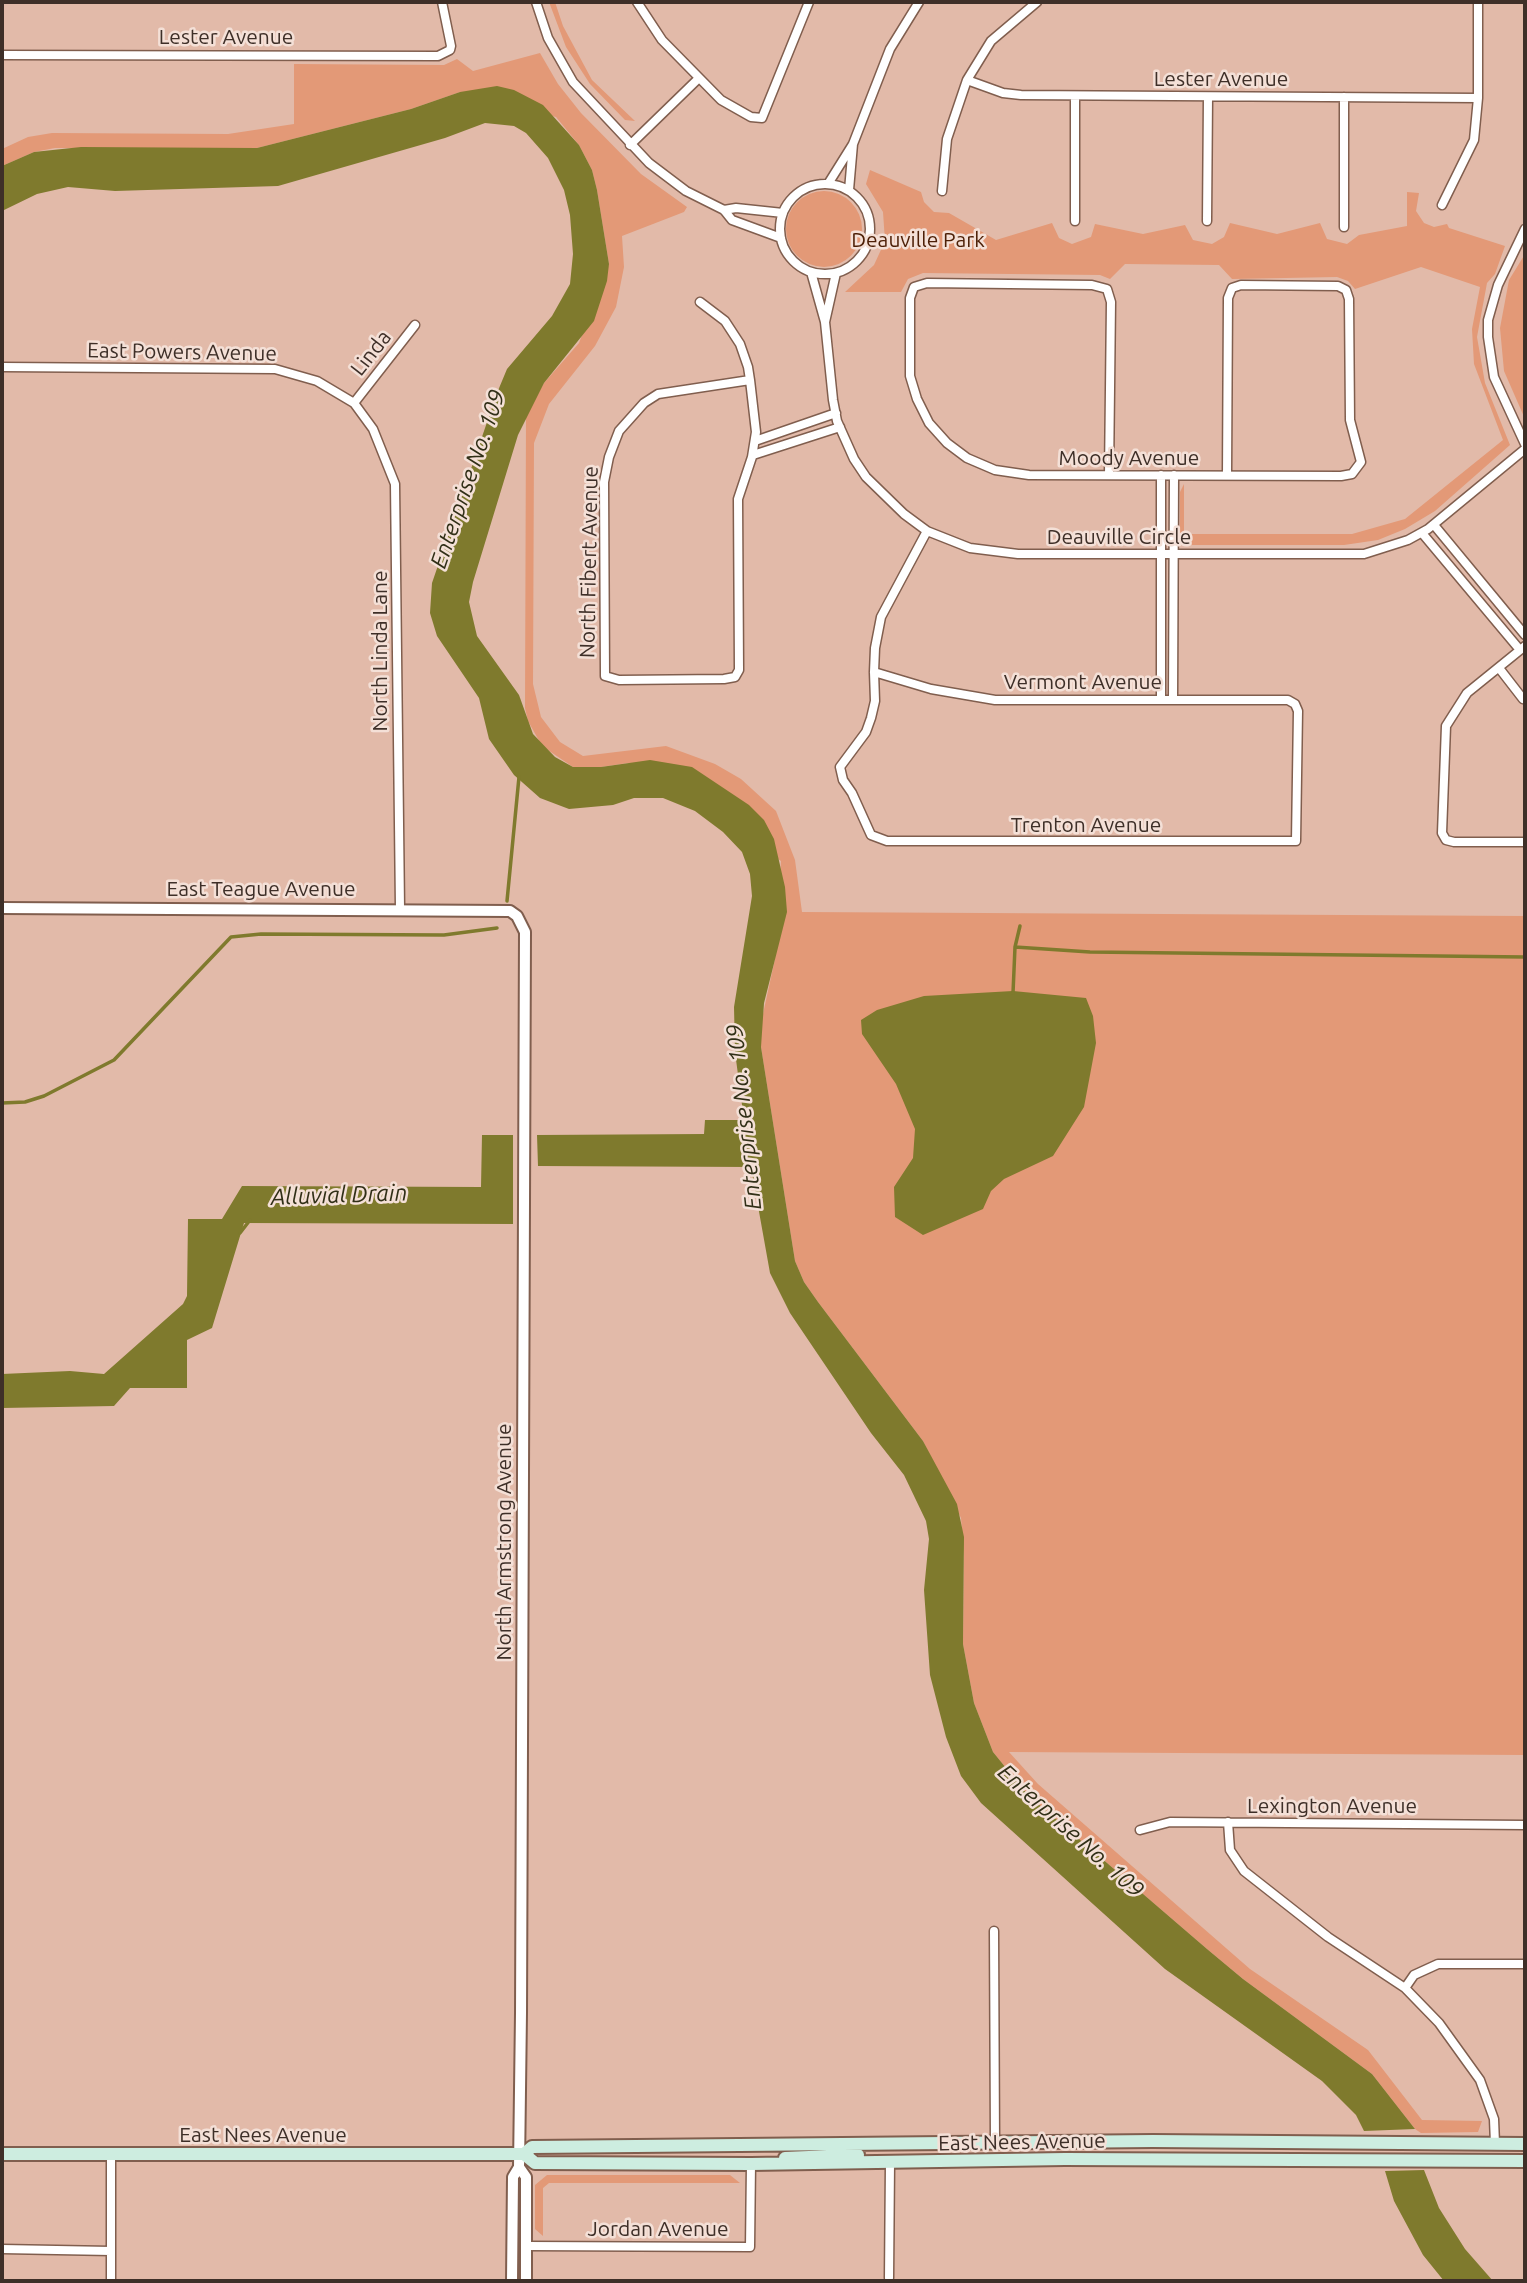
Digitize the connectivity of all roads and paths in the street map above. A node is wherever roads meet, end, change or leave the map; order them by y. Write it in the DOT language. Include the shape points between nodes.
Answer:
graph roads {
  1 [pos="442,2"];
  2 [pos="536,2"];
  3 [pos="637,2"];
  4 [pos="809,2"];
  5 [pos="919,2"];
  6 [pos="1037,2"];
  7 [pos="1478,2"];
  8 [pos="2,55"];
  9 [pos="699,78"];
  10 [pos="967,80"];
  11 [pos="1075,96"];
  12 [pos="1208,97"];
  13 [pos="1344,97"];
  14 [pos="1478,98"];
  15 [pos="853,144"];
  16 [pos="630,145"];
  17 [pos="828,184"];
  18 [pos="849,190"];
  19 [pos="942,191"];
  20 [pos="1442,205"];
  21 [pos="724,210"];
  22 [pos="783,213"];
  23 [pos="1075,221"];
  24 [pos="1207,221"];
  25 [pos="1344,227"];
  26 [pos="1525,229"];
  27 [pos="780,238"];
  28 [pos="811,272"];
  29 [pos="836,273"];
  30 [pos="700,302"];
  31 [pos="825,322"];
  32 [pos="415,325"];
  33 [pos="2,367"];
  34 [pos="750,380"];
  35 [pos="354,403"];
  36 [pos="836,413"];
  37 [pos="840,427"];
  38 [pos="755,441"];
  39 [pos="1525,446"];
  40 [pos="753,455"];
  41 [pos="1109,475"];
  42 [pos="1161,475"];
  43 [pos="1174,475"];
  44 [pos="1227,475"];
  45 [pos="1434,525"];
  46 [pos="927,531"];
  47 [pos="1422,533"];
  48 [pos="1161,554"];
  49 [pos="1174,554"];
  50 [pos="1525,635"];
  51 [pos="1523,648"];
  52 [pos="1499,667"];
  53 [pos="874,672"];
  54 [pos="1173,699"];
  55 [pos="1523,699"];
  56 [pos="1161,700"];
  57 [pos="1296,841"];
  58 [pos="1525,842"];
  59 [pos="2,908"];
  60 [pos="400,908"];
  61 [pos="518,918"];
  62 [pos="1228,1822"];
  63 [pos="1525,1825"];
  64 [pos="1140,1830"];
  65 [pos="994,1931"];
  66 [pos="1525,1964"];
  67 [pos="1405,1988"];
  68 [pos="1495,2144"];
  69 [pos="1525,2144"];
  70 [pos="995,2145"];
  71 [pos="904,2146"];
  72 [pos="2,2154"];
  73 [pos="111,2155"];
  74 [pos="521,2159"];
  75 [pos="1525,2161"];
  76 [pos="890,2163"];
  77 [pos="751,2164"];
  78 [pos="526,2246"];
  79 [pos="2,2249"];
  80 [pos="111,2251"];
  81 [pos="889,2278"];
  82 [pos="111,2281"];
  83 [pos="512,2281"];
  84 [pos="526,2281"];
  1 -- 8 [label="street, Lester Avenue" via="451,40 450,50 438,55"];
  2 -- 16 [label="street" via="567,73"];
  3 -- 9 [label="street" via="662,40"];
  4 -- 9 [label="street" via="762,118 739,112"];
  5 -- 15 [label="street" via="890,49"];
  6 -- 10 [label="street" via="990,41"];
  7 -- 14 [label="street"];
  9 -- 16 [label="street"];
  10 -- 11 [label="street, Lester Avenue" via="1003,93"];
  10 -- 19 [label="street" via="947,139"];
  11 -- 12 [label="street, Lester Avenue"];
  11 -- 23 [label="street"];
  12 -- 13 [label="street, Lester Avenue"];
  12 -- 24 [label="street"];
  13 -- 14 [label="street, Lester Avenue"];
  13 -- 25 [label="street"];
  14 -- 20 [label="street" via="1474,140"];
  15 -- 17 [label="street"];
  15 -- 18 [label="street"];
  16 -- 21 [label="street" via="667,179"];
  17 -- 18 [label="street"];
  17 -- 22 [label="street" via="800,191"];
  18 -- 29 [label="street" via="869,215 870,236 863,255"];
  21 -- 22 [label="street"];
  21 -- 27 [label="street" via="732,220"];
  22 -- 27 [label="street"];
  26 -- 39 [label="street, Deauville Circle" via="1495,294 1488,337 1494,377"];
  27 -- 28 [label="street" via="798,265"];
  28 -- 29 [label="street"];
  28 -- 31 [label="street, Deauville Circle"];
  29 -- 31 [label="street, Deauville Circle"];
  30 -- 34 [label="street" via="733,332"];
  31 -- 36 [label="street, Deauville Circle"];
  32 -- 35 [label="street, Linda"];
  33 -- 35 [label="street, East Powers Avenue" via="275,369 317,381"];
  34 -- 38 [label="street"];
  34 -- 40 [label="street, North Fibert Avenue" via="658,394 637,409 619,431 604,482 605,676 618,680 735,677 740,670 738,499"];
  35 -- 60 [label="street, North Linda Lane" via="373,429 395,484"];
  36 -- 37 [label="street, Deauville Circle"];
  36 -- 38 [label="street"];
  37 -- 40 [label="street"];
  37 -- 46 [label="street, Deauville Circle" via="866,477 886,500"];
  38 -- 40 [label="street"];
  39 -- 45 [label="street, Deauville Circle"];
  41 -- 41 [label="street, Moody Avenue" via="1111,302 1107,289 927,283 914,287 909,361 913,387 922,410 947,443 995,470 1029,475"];
  41 -- 42 [label="street, Moody Avenue"];
  42 -- 43 [label="street, Moody Avenue"];
  42 -- 48 [label="street"];
  43 -- 44 [label="street, Moody Avenue"];
  43 -- 49 [label="street"];
  44 -- 44 [label="street, Moody Avenue" via="1227,298 1232,288 1338,286 1346,290 1350,421 1359,469 1341,476"];
  45 -- 47 [label="street, Deauville Circle"];
  45 -- 50 [label="street"];
  46 -- 48 [label="street, Deauville Circle" via="970,548 995,552"];
  46 -- 53 [label="street" via="881,617"];
  47 -- 49 [label="street, Deauville Circle" via="1364,554"];
  47 -- 51 [label="street"];
  48 -- 49 [label="street, Deauville Circle"];
  48 -- 56 [label="street"];
  49 -- 54 [label="street"];
  51 -- 52 [label="street"];
  52 -- 55 [label="street"];
  52 -- 58 [label="street" via="1452,712 1443,741 1442,833 1446,840"];
  53 -- 56 [label="street, Vermont Avenue" via="931,689 995,700"];
  53 -- 57 [label="street, Trenton Avenue" via="871,718 840,774 875,838"];
  54 -- 56 [label="street, Vermont Avenue"];
  54 -- 57 [label="street, Vermont Avenue" via="1295,704"];
  59 -- 60 [label="street, East Teague Avenue"];
  60 -- 61 [label="street, East Teague Avenue" via="510,911"];
  61 -- 74 [label="street, North Armstrong Avenue" via="525,933"];
  62 -- 63 [label="street, Lexington Avenue"];
  62 -- 64 [label="street, Lexington Avenue" via="1170,1822"];
  62 -- 67 [label="street" via="1230,1850 1244,1871 1328,1937"];
  65 -- 70 [label="street"];
  66 -- 67 [label="street" via="1438,1964 1414,1976"];
  67 -- 68 [label="street" via="1439,2023 1480,2080 1494,2119"];
  68 -- 69 [label="main road, East Nees Avenue"];
  68 -- 70 [label="main road, East Nees Avenue" via="1153,2141"];
  70 -- 71 [label="main road, East Nees Avenue"];
  70 -- 76 [label="main road" via="985,2154"];
  71 -- 74 [label="main road, East Nees Avenue" via="532,2147"];
  71 -- 77 [label="main road" via="888,2155 803,2155"];
  72 -- 73 [label="main road, East Nees Avenue"];
  73 -- 74 [label="main road, East Nees Avenue"];
  73 -- 80 [label="street"];
  74 -- 77 [label="main road, East Nees Avenue" via="534,2163"];
  74 -- 78 [label="street, North Armstrong Avenue" via="526,2177"];
  74 -- 83 [label="street, North Armstrong Avenue" via="513,2177"];
  75 -- 76 [label="main road, East Nees Avenue"];
  76 -- 77 [label="main road, East Nees Avenue"];
  76 -- 81 [label="street"];
  77 -- 78 [label="street, Jordan Avenue" via="750,2247"];
  78 -- 84 [label="street, North Armstrong Avenue"];
  79 -- 80 [label="street"];
  80 -- 82 [label="street"];
}
